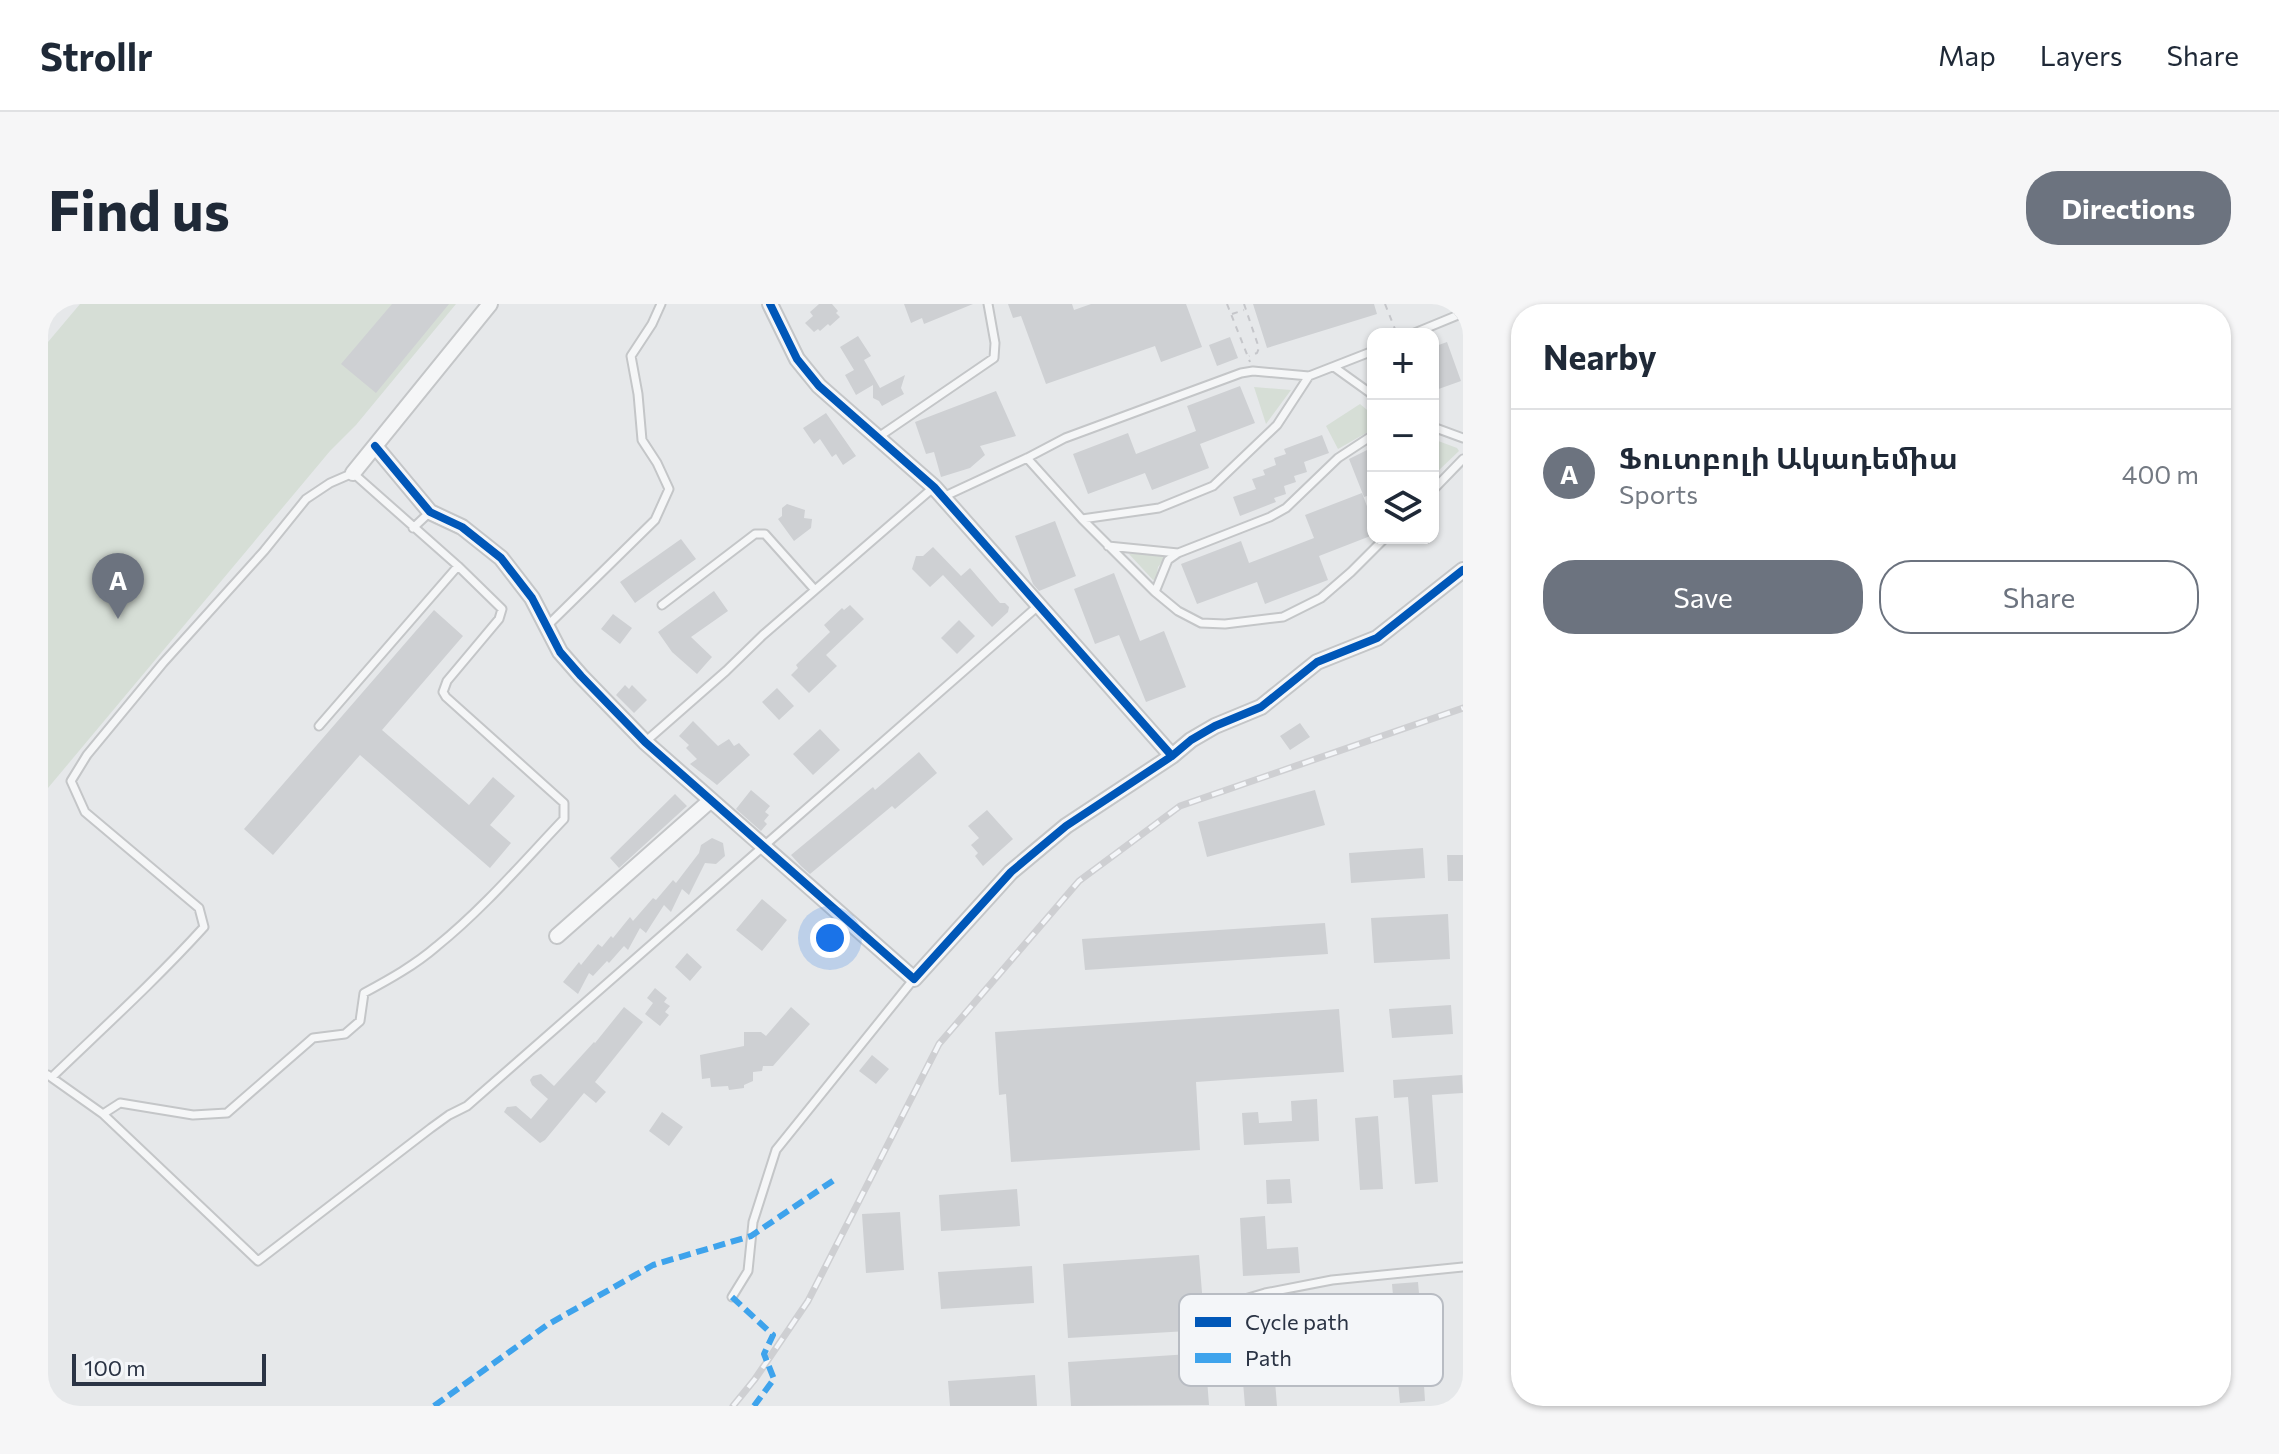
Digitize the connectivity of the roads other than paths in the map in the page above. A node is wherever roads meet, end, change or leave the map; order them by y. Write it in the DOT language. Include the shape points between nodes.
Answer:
graph roads {
  1 [pos="490,304"];
  2 [pos="661,304"];
  3 [pos="770,304"];
  4 [pos="988,304"];
  5 [pos="1463,313"];
  6 [pos="1450,318"];
  7 [pos="1463,323"];
  8 [pos="1426,328"];
  9 [pos="1367,353"];
  10 [pos="1334,367"];
  11 [pos="1309,376"];
  12 [pos="1367,391"];
  13 [pos="1439,429"];
  14 [pos="877,438"];
  15 [pos="1463,438"];
  16 [pos="1367,439"];
  17 [pos="375,446"];
  18 [pos="1027,458"];
  19 [pos="1463,459"];
  20 [pos="353,473"];
  21 [pos="1439,482"];
  22 [pos="938,492"];
  23 [pos="430,512"];
  24 [pos="1082,519"];
  25 [pos="413,528"];
  26 [pos="1379,544"];
  27 [pos="1108,546"];
  28 [pos="1178,553"];
  29 [pos="458,566"];
  30 [pos="1463,570"];
  31 [pos="815,590"];
  32 [pos="1155,592"];
  33 [pos="662,605"];
  34 [pos="1038,606"];
  35 [pos="547,626"];
  36 [pos="319,726"];
  37 [pos="645,742"];
  38 [pos="1172,756"];
  39 [pos="711,800"];
  40 [pos="764,846"];
  41 [pos="557,936"];
  42 [pos="914,979"];
  43 [pos="50,1076"];
  44 [pos="103,1114"];
  45 [pos="1463,1267"];
  46 [pos="1262,1294"];
  47 [pos="732,1297"];
  1 -- 17 [label="street"];
  2 -- 35 [label="lane" via="631,356 642,440 669,489 655,520"];
  3 -- 14 [label="street" via="797,359"];
  4 -- 14 [label="lane" via="994,358"];
  5 -- 6 [label="lane"];
  6 -- 7 [label="lane"];
  6 -- 8 [label="lane"];
  9 -- 10 [label="lane"];
  10 -- 11 [label="lane"];
  10 -- 12 [label="lane"];
  11 -- 18 [label="lane" via="1241,373 1065,438"];
  11 -- 24 [label="lane" via="1277,425 1213,486 1159,508"];
  13 -- 15 [label="lane"];
  14 -- 22 [label="street"];
  16 -- 28 [label="lane" via="1278,513"];
  17 -- 20 [label="street"];
  17 -- 23 [label="street"];
  18 -- 22 [label="lane"];
  18 -- 24 [label="lane"];
  19 -- 21 [label="lane"];
  20 -- 25 [label="lane"];
  20 -- 43 [label="lane" via="306,499 163,663 71,781 85,812 199,908 204,927"];
  22 -- 31 [label="lane"];
  22 -- 34 [label="street"];
  23 -- 25 [label="lane"];
  23 -- 35 [label="street" via="462,527 501,558"];
  24 -- 27 [label="lane"];
  25 -- 29 [label="lane"];
  26 -- 32 [label="lane" via="1321,598 1283,617 1201,623"];
  27 -- 28 [label="lane"];
  27 -- 32 [label="lane"];
  28 -- 32 [label="lane" via="1168,560"];
  29 -- 36 [label="lane"];
  29 -- 44 [label="lane" via="500,604 502,614 443,692 564,803 564,819 438,946 364,993 360,1021 345,1034 313,1038 227,1113 193,1115 120,1103"];
  30 -- 38 [label="street" via="1377,638 1317,662 1261,707 1215,726"];
  31 -- 33 [label="lane" via="765,534 755,534"];
  31 -- 37 [label="lane"];
  34 -- 38 [label="street"];
  34 -- 40 [label="lane"];
  35 -- 37 [label="street" via="560,652"];
  37 -- 39 [label="street"];
  38 -- 42 [label="street" via="1066,826 1011,872"];
  39 -- 40 [label="street"];
  39 -- 41 [label="street"];
  40 -- 42 [label="street"];
  40 -- 44 [label="lane" via="467,1106 258,1261"];
  42 -- 47 [label="lane" via="776,1150 753,1222 748,1271"];
  43 -- 44 [label="lane"];
  45 -- 46 [label="lane" via="1332,1280"];
}
